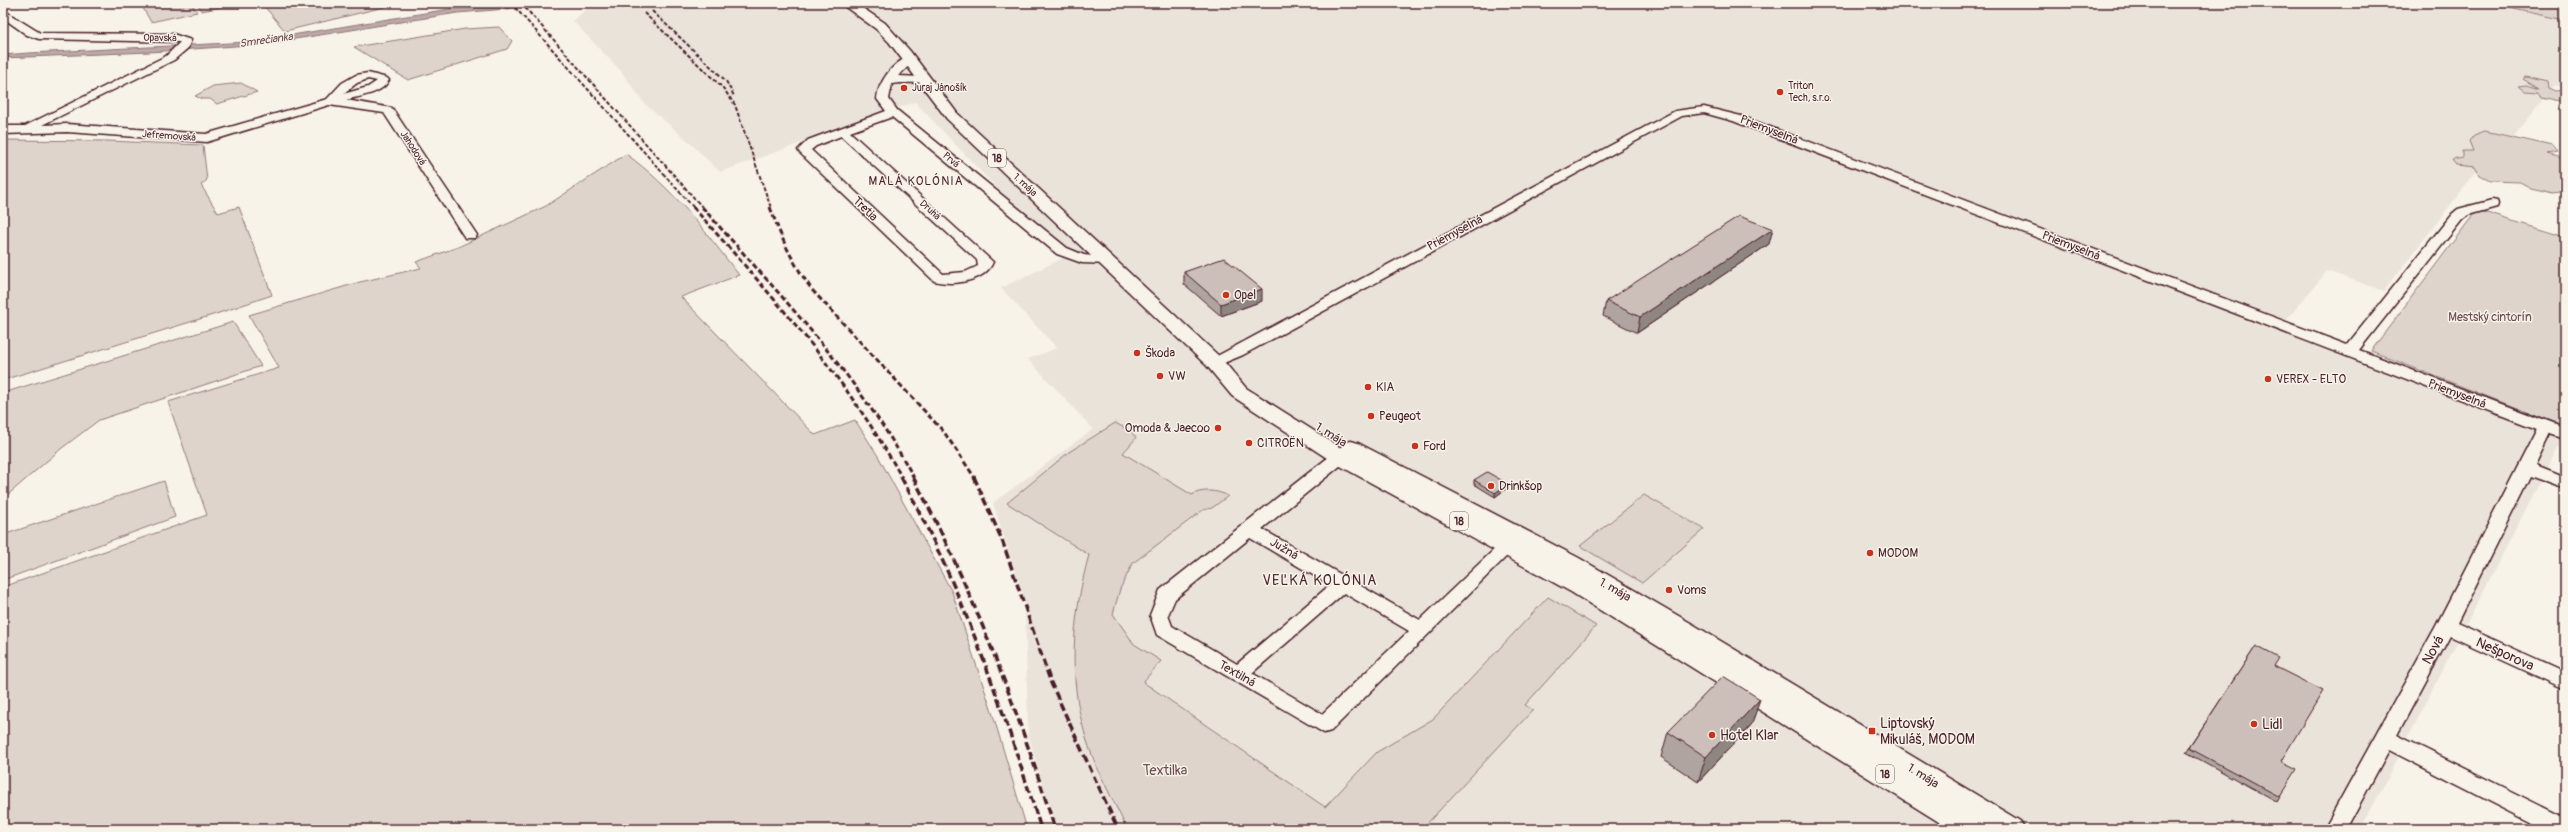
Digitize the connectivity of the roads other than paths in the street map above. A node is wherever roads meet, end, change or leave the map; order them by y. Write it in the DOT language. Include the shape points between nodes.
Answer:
graph roads {
  1 [pos="846,3"];
  2 [pos="3,14"];
  3 [pos="910,60"];
  4 [pos="922,80"];
  5 [pos="888,81"];
  6 [pos="330,102"];
  7 [pos="893,112"];
  8 [pos="26,129"];
  9 [pos="3,130"];
  10 [pos="843,132"];
  11 [pos="2492,204"];
  12 [pos="470,235"];
  13 [pos="982,257"];
  14 [pos="1106,261"];
  15 [pos="2349,352"];
  16 [pos="1214,362"];
  17 [pos="2546,427"];
  18 [pos="2565,434"];
  19 [pos="1346,453"];
  20 [pos="2526,468"];
  21 [pos="2565,483"];
  22 [pos="1250,530"];
  23 [pos="1508,546"];
  24 [pos="1343,584"];
  25 [pos="2446,626"];
  26 [pos="1421,630"];
  27 [pos="1238,674"];
  28 [pos="2565,681"];
  29 [pos="2386,738"];
  30 [pos="1973,829"];
  31 [pos="2010,829"];
  32 [pos="2335,829"];
  33 [pos="2565,829"];
  1 -- 3 [label="main road, 1. mája / 18" via="883,27"];
  2 -- 8 [label="street, Opavská" via="31,34 39,36 173,37 182,38 187,42 172,56"];
  3 -- 4 [label="main road, 1. mája / 18"];
  3 -- 5 [label="street"];
  4 -- 5 [label="street" via="906,78"];
  4 -- 14 [label="main road, 1. mája / 18" via="952,116"];
  5 -- 7 [label="street, Prvá" via="883,90 883,99"];
  6 -- 8 [label="street, Jefremovská" via="207,138 67,128"];
  6 -- 12 [label="street, Jahodová" via="389,111"];
  7 -- 10 [label="street"];
  7 -- 14 [label="street, Prvá" via="1062,251 1082,259"];
  8 -- 9 [label="street, Jefremovská"];
  10 -- 13 [label="street, Druhá"];
  10 -- 13 [label="street, Tretia" via="804,148 927,269 939,278 962,277 981,270 986,262"];
  11 -- 15 [label="street" via="2463,212 2457,217"];
  14 -- 16 [label="main road, 1. mája / 18"];
  15 -- 16 [label="street, Priemyselná" via="1736,118 1700,110 1679,113 1238,352"];
  15 -- 17 [label="street, Priemyselná"];
  16 -- 19 [label="main road, 1. mája / 18" via="1239,392"];
  17 -- 18 [label="street, Priemyselná"];
  17 -- 20 [label="street, Nová"];
  19 -- 22 [label="street, Textilná"];
  19 -- 23 [label="main road, 1. mája / 18"];
  19 -- 31 [label="main road, 1. mája / 18" via="1584,572 1686,631"];
  20 -- 21 [label="street"];
  20 -- 25 [label="street, Nová"];
  22 -- 24 [label="street, Južná"];
  22 -- 27 [label="street, Textilná" via="1167,595 1159,614 1164,630"];
  23 -- 26 [label="street, Textilná"];
  23 -- 30 [label="main road, 1. mája / 18" via="1673,642"];
  24 -- 26 [label="street, Južná"];
  24 -- 27 [label="street"];
  25 -- 28 [label="street, Nešporova"];
  25 -- 29 [label="street, Nová"];
  26 -- 27 [label="street, Textilná" via="1324,725"];
  29 -- 32 [label="street, Nová"];
  29 -- 33 [label="street"];
}
